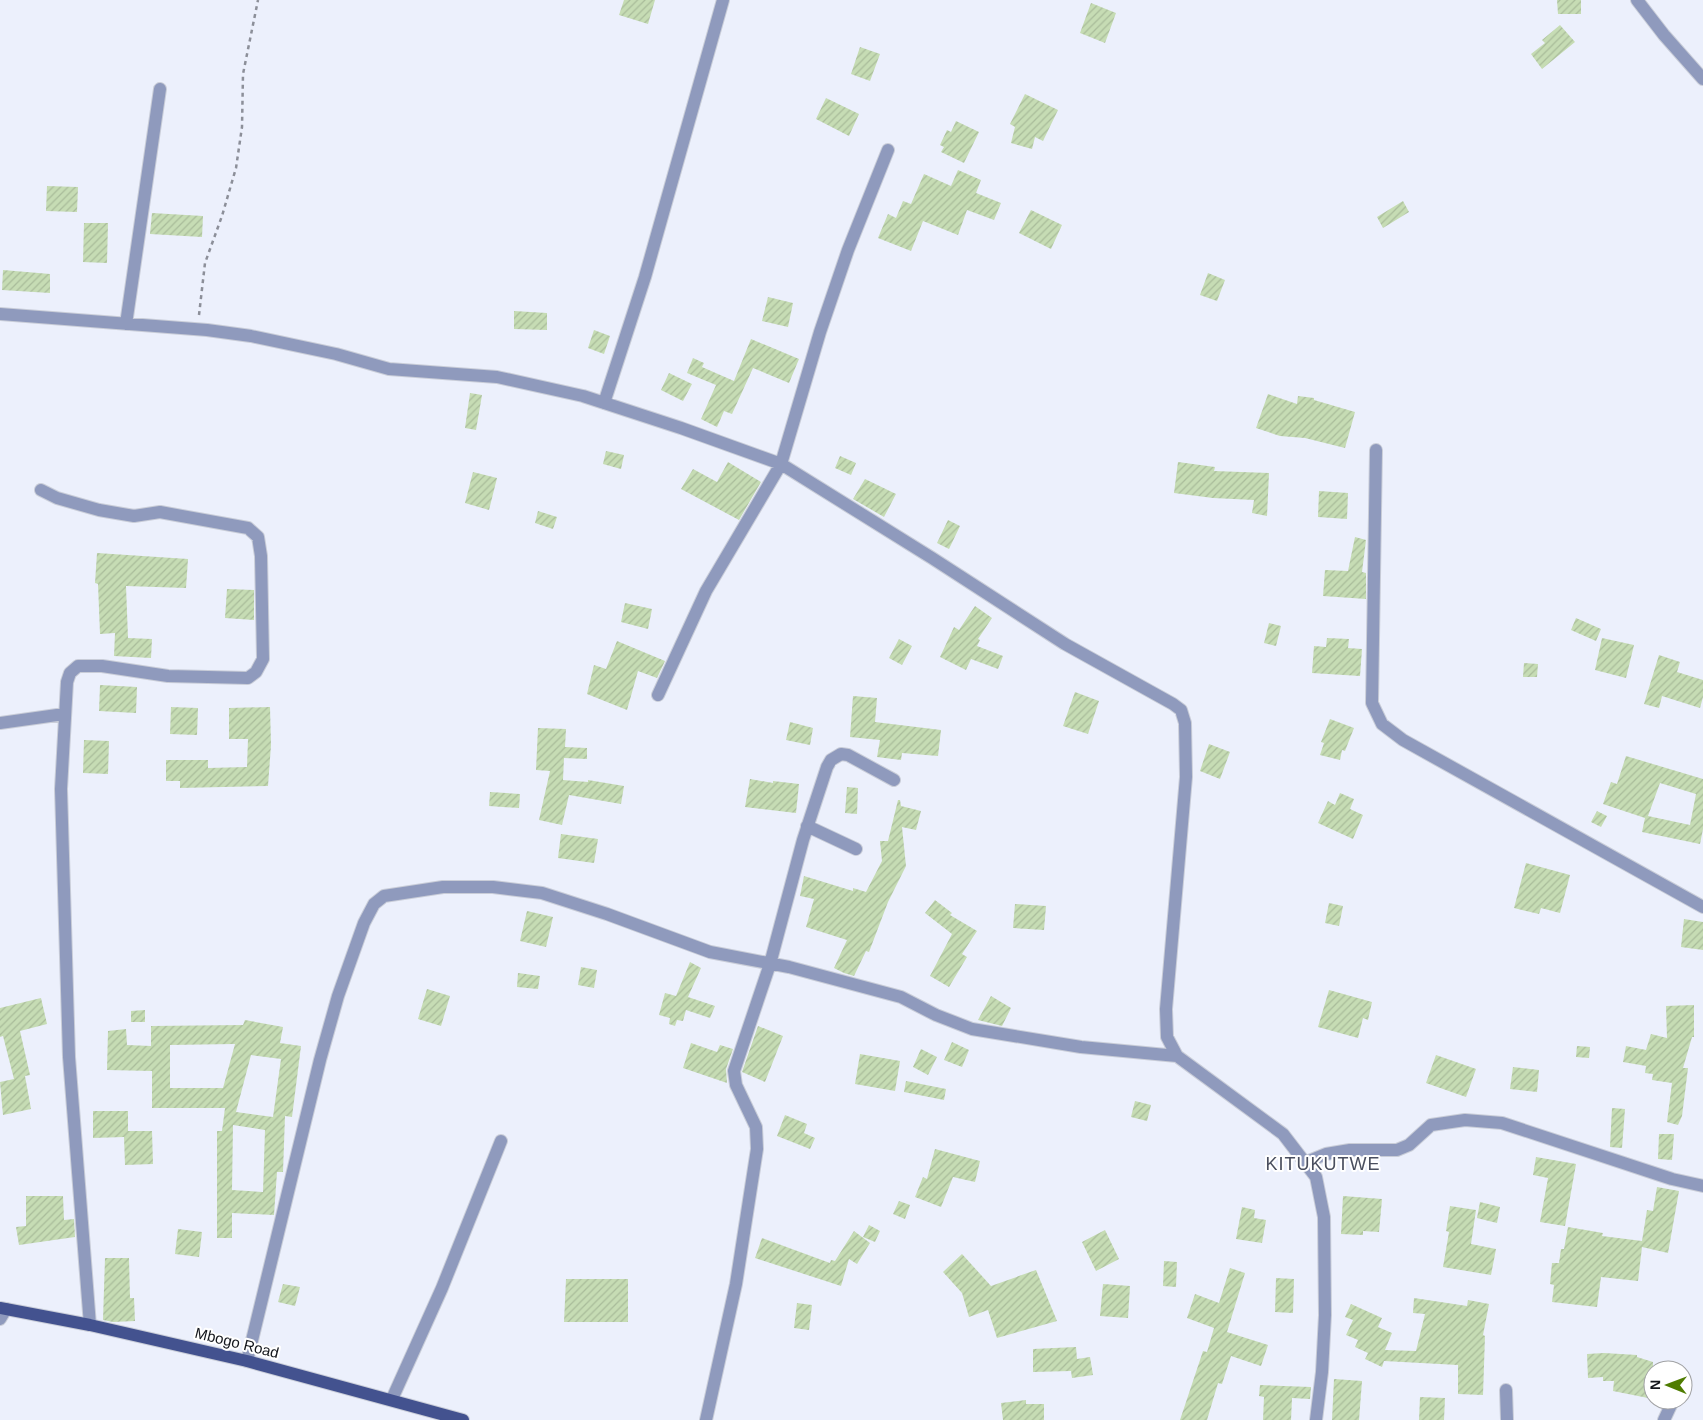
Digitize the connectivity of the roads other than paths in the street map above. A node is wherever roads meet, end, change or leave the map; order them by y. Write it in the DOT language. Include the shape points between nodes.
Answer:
graph roads {
  1 [pos="723,0"];
  2 [pos="1637,0"];
  3 [pos="1703,79"];
  4 [pos="160,89"];
  5 [pos="888,150"];
  6 [pos="0,314"];
  7 [pos="126,324"];
  8 [pos="604,403"];
  9 [pos="1376,450"];
  10 [pos="781,464"];
  11 [pos="41,490"];
  12 [pos="658,695"];
  13 [pos="64,714"];
  14 [pos="0,723"];
  15 [pos="894,780"];
  16 [pos="808,826"];
  17 [pos="856,849"];
  18 [pos="1703,907"];
  19 [pos="770,964"];
  20 [pos="1177,1056"];
  21 [pos="501,1141"];
  22 [pos="1304,1162"];
  23 [pos="1703,1186"];
  24 [pos="2,1312"];
  25 [pos="90,1325"];
  26 [pos="247,1362"];
  27 [pos="1506,1390"];
  28 [pos="392,1399"];
  29 [pos="463,1420"];
  30 [pos="706,1420"];
  31 [pos="1316,1420"];
  32 [pos="1507,1420"];
  1 -- 8 [label="street" via="645,277"];
  2 -- 3 [label="street"];
  4 -- 7 [label="street"];
  5 -- 10 [label="street" via="820,332"];
  6 -- 7 [label="street"];
  7 -- 8 [label="street" via="251,336 388,369 496,377"];
  8 -- 10 [label="street"];
  9 -- 18 [label="street" via="1372,703 1382,724 1404,740"];
  10 -- 12 [label="street" via="706,591"];
  10 -- 20 [label="street" via="1065,644 1180,710 1187,740 1186,777 1166,1009 1167,1038"];
  11 -- 13 [label="street" via="99,510 134,516 160,512 248,528 258,537 261,556 263,659 256,672 248,678 168,676 102,666 78,666 70,673"];
  13 -- 14 [label="street"];
  13 -- 25 [label="street" via="61,789 68,1057"];
  15 -- 16 [label="street" via="841,754 831,760"];
  16 -- 17 [label="street"];
  16 -- 19 [label="street"];
  19 -- 20 [label="street" via="901,997 972,1029 1081,1047"];
  19 -- 26 [label="street" via="710,952 542,892 493,887 442,887 384,896 374,904 364,923 338,996"];
  19 -- 30 [label="street" via="734,1071 736,1085 756,1127 757,1150 736,1284"];
  20 -- 22 [label="street" via="1283,1134"];
  21 -- 28 [label="street" via="442,1288"];
  22 -- 23 [label="street" via="1350,1150 1397,1150 1409,1145 1430,1125 1465,1120 1502,1123 1672,1179"];
  22 -- 31 [label="street" via="1316,1177 1324,1217 1325,1315"];
  24 -- 25 [label="main road, Mbogo Road"];
  25 -- 26 [label="main road, Mbogo Road"];
  26 -- 28 [label="main road, Mbogo Road"];
  27 -- 32 [label="street"];
  28 -- 29 [label="main road, Mbogo Road"];
}
